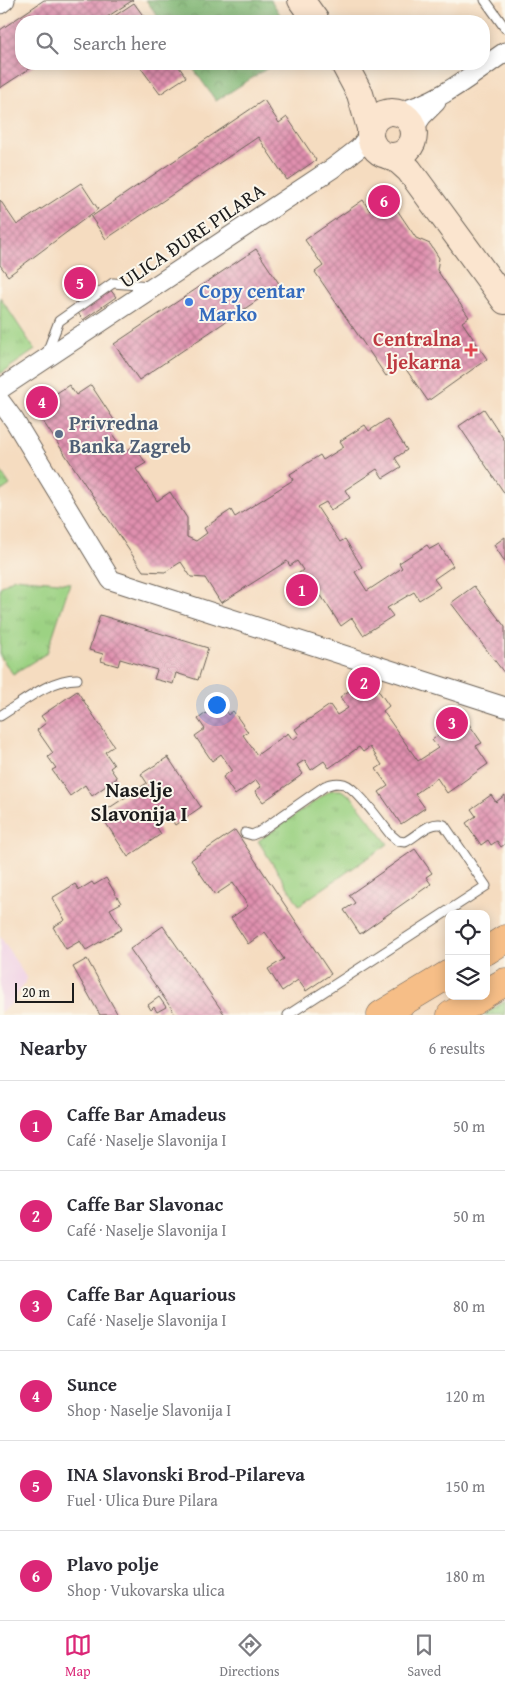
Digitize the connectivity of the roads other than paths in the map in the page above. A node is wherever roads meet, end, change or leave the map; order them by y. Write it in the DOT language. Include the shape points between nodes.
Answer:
graph roads {
  1 [pos="5,0"];
  2 [pos="301,0"];
  3 [pos="485,0"];
  4 [pos="0,4"];
  5 [pos="312,15"];
  6 [pos="505,28"];
  7 [pos="502,59"];
  8 [pos="490,66"];
  9 [pos="349,70"];
  10 [pos="351,70"];
  11 [pos="483,70"];
  12 [pos="405,121"];
  13 [pos="378,143"];
  14 [pos="475,259"];
  15 [pos="155,286"];
  16 [pos="505,300"];
  17 [pos="45,359"];
  18 [pos="0,389"];
  19 [pos="0,401"];
  20 [pos="77,679"];
  21 [pos="505,707"];
  22 [pos="0,716"];
  23 [pos="245,833"];
  24 [pos="505,939"];
  25 [pos="490,948"];
  26 [pos="445,976"];
  27 [pos="505,982"];
  28 [pos="490,991"];
  29 [pos="475,1000"];
  30 [pos="288,1015"];
  31 [pos="381,1015"];
  32 [pos="451,1015"];
  1 -- 4 [label="street"];
  2 -- 5 [label="main road"];
  3 -- 6 [label="lane"];
  7 -- 8 [label="street"];
  9 -- 13 [label="main road"];
  10 -- 12 [label="main road" via="375,96"];
  11 -- 12 [label="street" via="423,105"];
  12 -- 13 [label="main road" via="379,116"];
  12 -- 13 [label="main road" via="409,148 397,156"];
  12 -- 14 [label="main road"];
  13 -- 14 [label="main road" via="408,169"];
  13 -- 15 [label="street, ULICA ĐURE PILARA" via="359,148"];
  14 -- 16 [label="main road"];
  15 -- 17 [label="street, ULICA ĐURE PILARA"];
  15 -- 17 [label="lane" via="113,283 59,321"];
  17 -- 18 [label="street, ULICA ĐURE PILARA"];
  19 -- 21 [label="street" via="20,428 110,580"];
  20 -- 22 [label="lane" via="55,682"];
  23 -- 30 [label="lane" via="259,832 325,786 344,784 353,789 398,840 405,842 432,825 444,825 486,886"];
  24 -- 25 [label="main road"];
  26 -- 31 [label="main road"];
  27 -- 28 [label="main road"];
  29 -- 32 [label="main road"];
}
